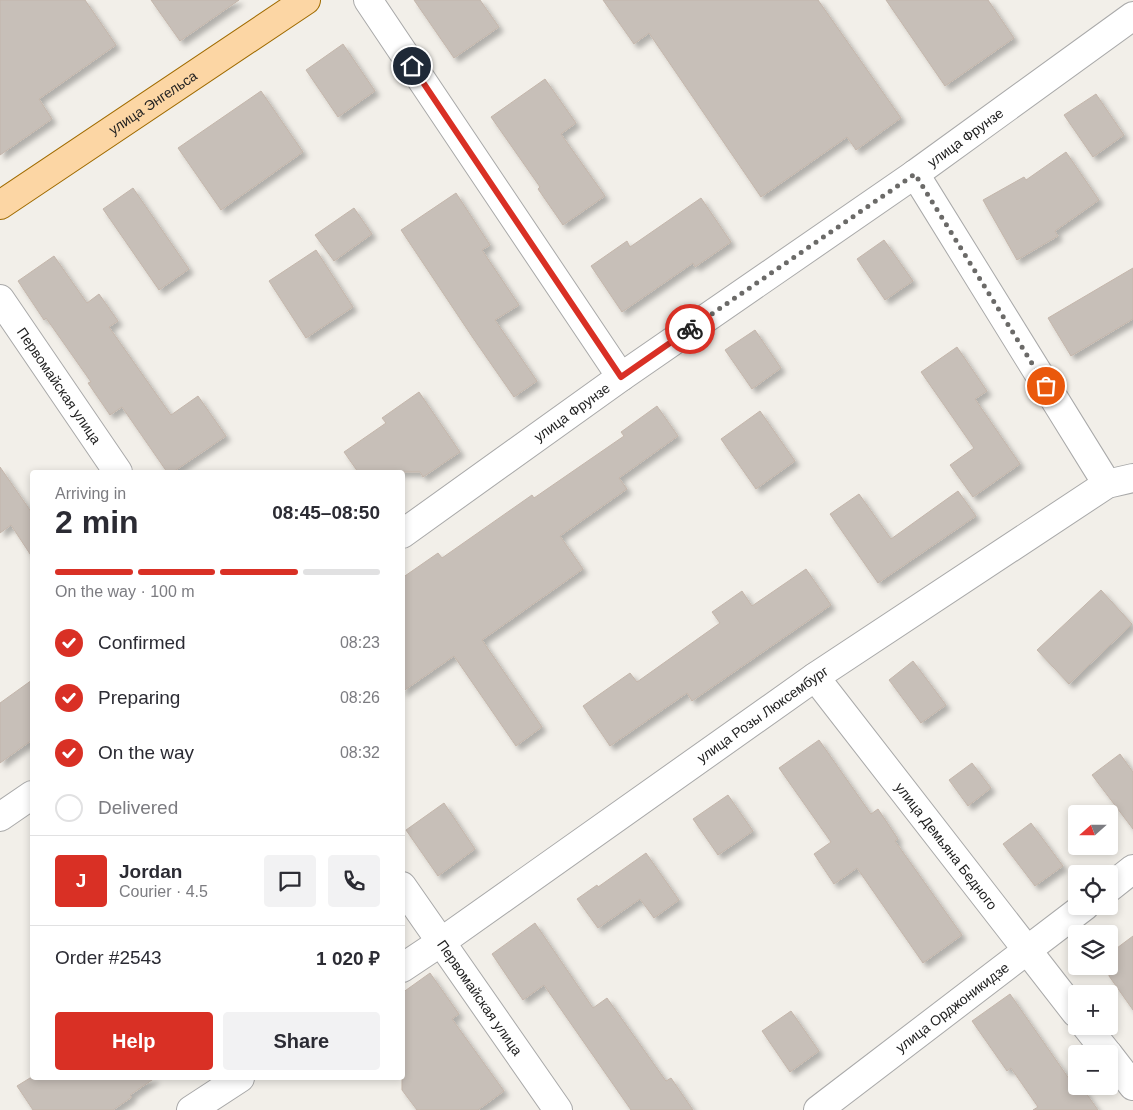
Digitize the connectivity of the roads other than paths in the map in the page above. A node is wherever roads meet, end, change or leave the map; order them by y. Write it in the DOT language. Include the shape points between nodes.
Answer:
graph roads {
  1 [pos="306,0"];
  2 [pos="368,0"];
  3 [pos="1133,16"];
  4 [pos="915,174"];
  5 [pos="0,205"];
  6 [pos="0,299"];
  7 [pos="621,377"];
  8 [pos="117,470"];
  9 [pos="1133,478"];
  10 [pos="1107,484"];
  11 [pos="405,532"];
  12 [pos="815,677"];
  13 [pos="30,796"];
  14 [pos="0,817"];
  15 [pos="1133,869"];
  16 [pos="1118,881"];
  17 [pos="405,890"];
  18 [pos="1074,915"];
  19 [pos="441,942"];
  20 [pos="1028,951"];
  21 [pos="405,966"];
  22 [pos="1068,1003"];
  23 [pos="1093,1035"];
  24 [pos="1101,1045"];
  25 [pos="1118,1067"];
  26 [pos="237,1080"];
  27 [pos="1133,1086"];
  28 [pos="191,1110"];
  29 [pos="558,1110"];
  30 [pos="818,1110"];
  1 -- 5 [label="main road, улица Энгельса"];
  2 -- 7 [label="street"];
  3 -- 4 [label="street, улица Фрунзе"];
  4 -- 7 [label="street, улица Фрунзе"];
  4 -- 10 [label="street"];
  6 -- 8 [label="street, Первомайская улица"];
  7 -- 11 [label="street, улица Фрунзе"];
  9 -- 10 [label="street, улица Розы Люксембург"];
  10 -- 12 [label="street, улица Розы Люксембург"];
  12 -- 19 [label="street, улица Розы Люксембург"];
  12 -- 20 [label="street, улица Демьяна Бедного"];
  13 -- 14 [label="street"];
  15 -- 16 [label="street"];
  17 -- 19 [label="street, Первомайская улица"];
  18 -- 20 [label="street, улица Орджоникидзе"];
  19 -- 21 [label="street, улица Розы Люксембург"];
  19 -- 29 [label="street, Первомайская улица"];
  20 -- 22 [label="street, улица Демьяна Бедного"];
  20 -- 30 [label="street, улица Орджоникидзе"];
  23 -- 24 [label="street"];
  25 -- 27 [label="street"];
  26 -- 28 [label="street"];
}
